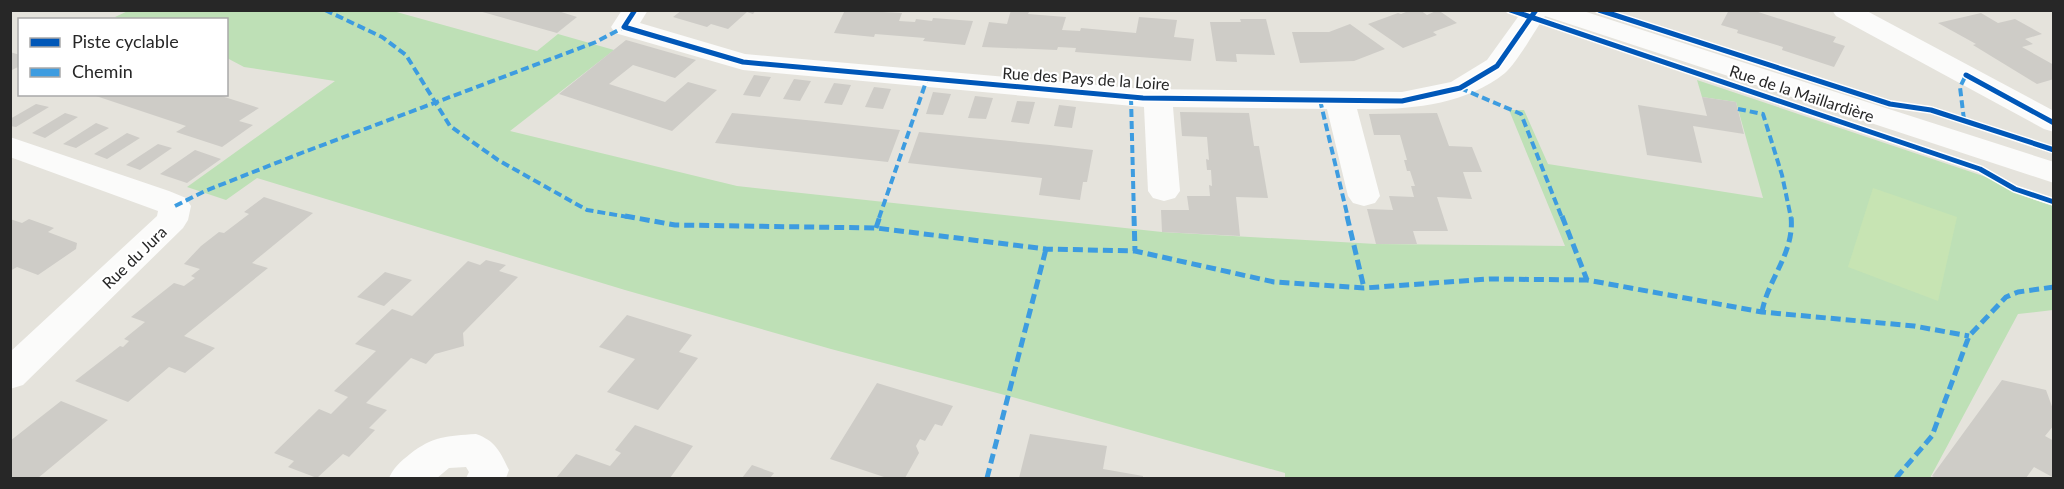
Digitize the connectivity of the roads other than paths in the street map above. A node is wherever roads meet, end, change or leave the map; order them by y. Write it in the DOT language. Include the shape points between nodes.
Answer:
graph roads {
  1 [pos="635,10"];
  2 [pos="1536,10"];
  3 [pos="1552,10"];
  4 [pos="1845,10"];
  5 [pos="1158,98"];
  6 [pos="1340,101"];
  7 [pos="2054,123"];
  8 [pos="10,146"];
  9 [pos="2054,173"];
  10 [pos="1164,191"];
  11 [pos="1364,196"];
  12 [pos="10,375"];
  13 [pos="409,478"];
  14 [pos="486,478"];
  1 -- 5 [label="street, Rue des Pays de la Loire" via="624,27 743,62"];
  2 -- 6 [label="street, Rue des Pays de la Loire" via="1497,66 1461,88 1402,101"];
  3 -- 9 [label="street, Rue de la Maillardière"];
  4 -- 7 [label="street"];
  5 -- 6 [label="street, Rue des Pays de la Loire"];
  5 -- 10 [label="street, Rue des Pays de la Loire"];
  6 -- 11 [label="street"];
  8 -- 12 [label="street, Rue du Jura" via="175,206 172,220"];
  13 -- 14 [label="street" via="440,453 476,450 489,470"];
}
